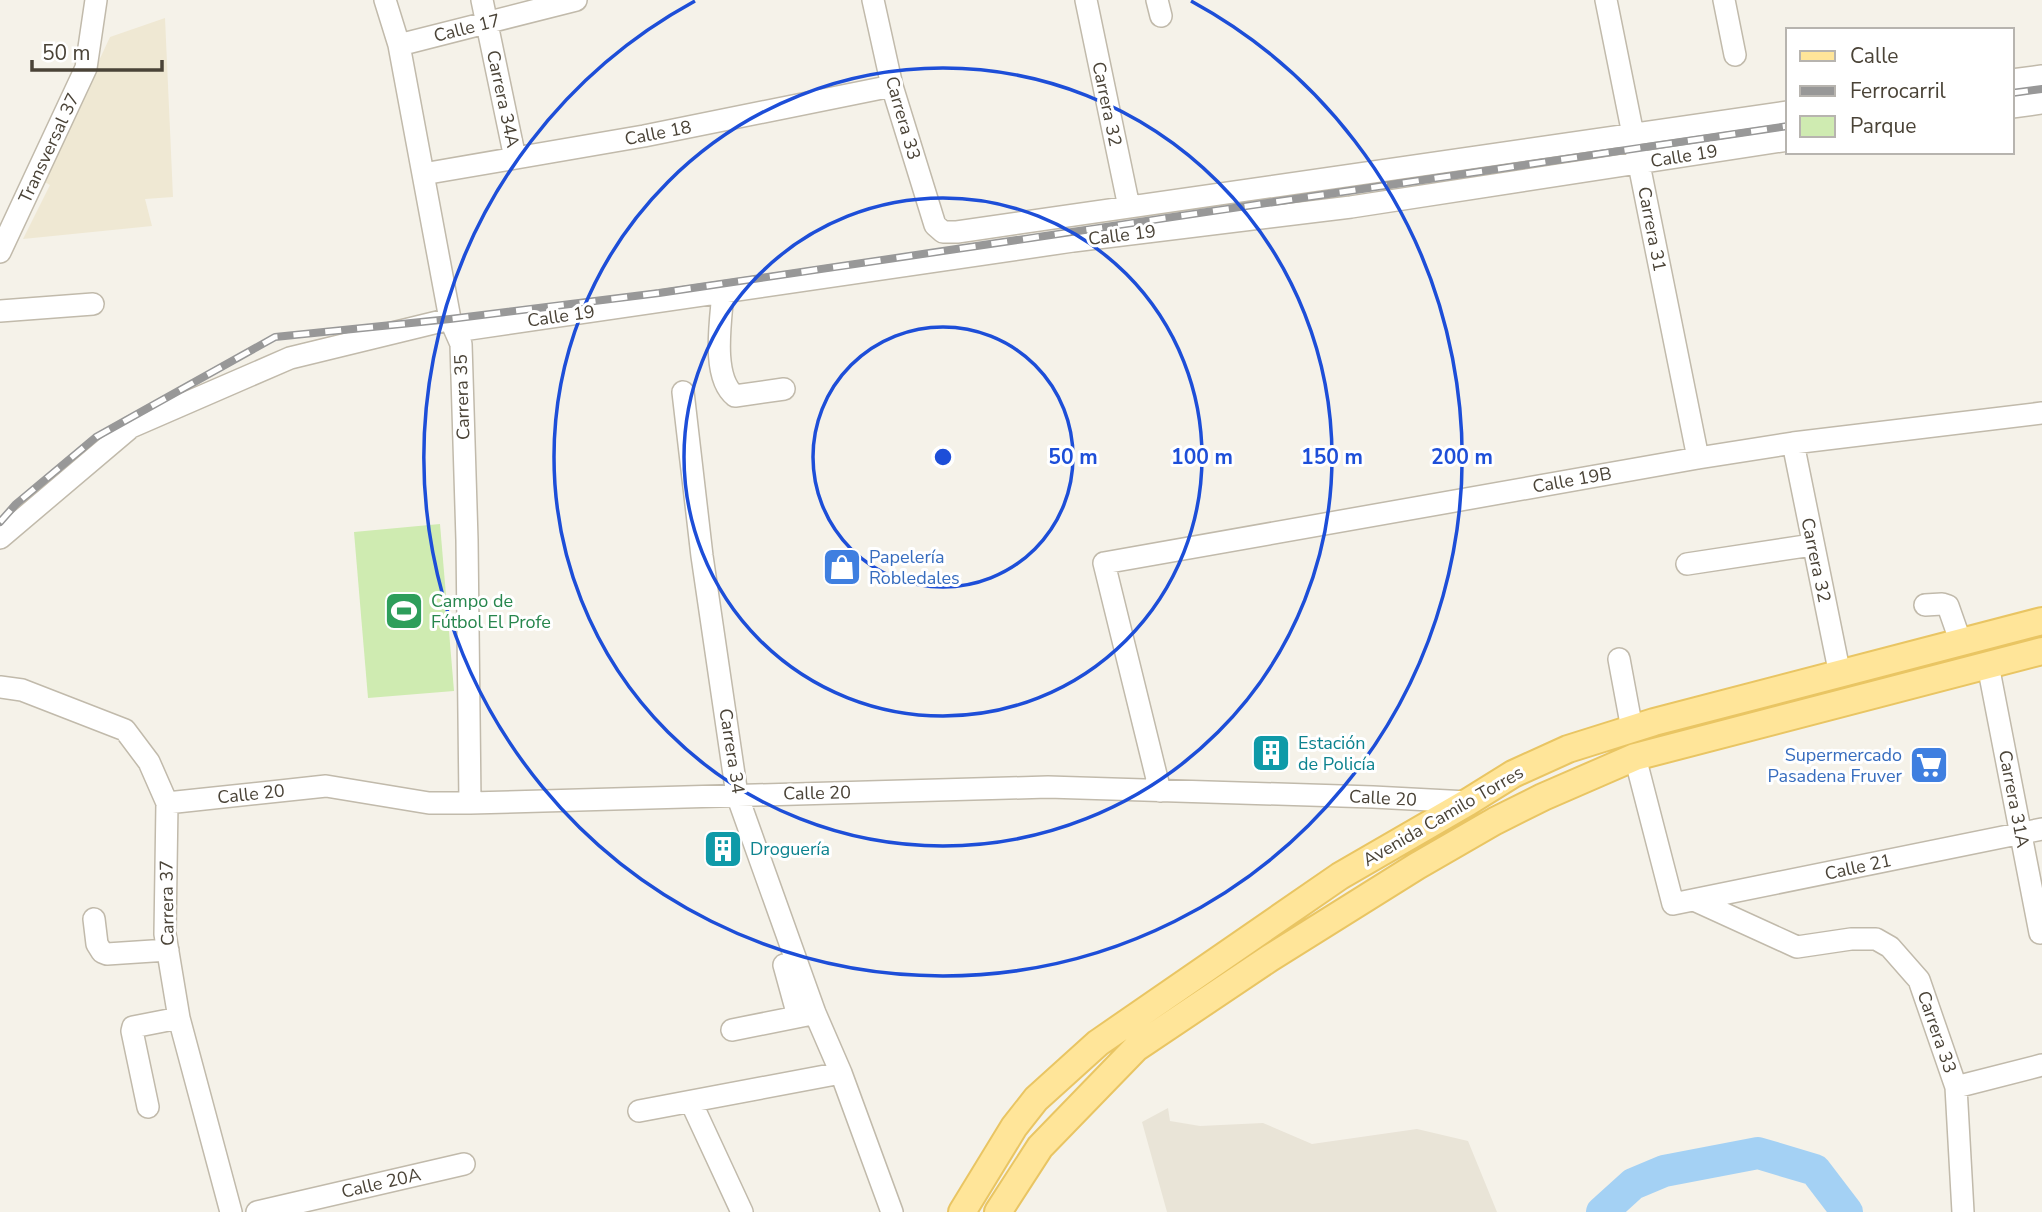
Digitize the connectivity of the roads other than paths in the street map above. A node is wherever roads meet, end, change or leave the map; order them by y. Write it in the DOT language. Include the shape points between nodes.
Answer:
graph roads {
  1 [pos="96,0"];
  2 [pos="385,0"];
  3 [pos="482,0"];
  4 [pos="575,0"];
  5 [pos="873,0"];
  6 [pos="1086,0"];
  7 [pos="1606,0"];
  8 [pos="1724,0"];
  9 [pos="486,23"];
  10 [pos="399,45"];
  11 [pos="1735,55"];
  12 [pos="2042,76"];
  13 [pos="2014,80"];
  14 [pos="892,86"];
  15 [pos="2042,103"];
  16 [pos="2014,107"];
  17 [pos="1786,112"];
  18 [pos="1634,134"];
  19 [pos="1786,140"];
  20 [pos="515,158"];
  21 [pos="1639,163"];
  22 [pos="423,174"];
  23 [pos="1129,207"];
  24 [pos="943,232"];
  25 [pos="0,251"];
  26 [pos="723,292"];
  27 [pos="93,304"];
  28 [pos="0,310"];
  29 [pos="453,325"];
  30 [pos="784,389"];
  31 [pos="683,392"];
  32 [pos="2042,413"];
  33 [pos="1793,443"];
  34 [pos="1698,458"];
  35 [pos="0,538"];
  36 [pos="1812,545"];
  37 [pos="1686,564"];
  38 [pos="1925,605"];
  39 [pos="2042,621"];
  40 [pos="1961,643"];
  41 [pos="2042,651"];
  42 [pos="1619,659"];
  43 [pos="1988,665"];
  44 [pos="1840,675"];
  45 [pos="0,687"];
  46 [pos="1632,729"];
  47 [pos="1635,757"];
  48 [pos="1160,791"];
  49 [pos="737,795"];
  50 [pos="1468,802"];
  51 [pos="167,803"];
  52 [pos="470,803"];
  53 [pos="2042,829"];
  54 [pos="2020,833"];
  55 [pos="1684,902"];
  56 [pos="94,919"];
  57 [pos="2040,933"];
  58 [pos="168,950"];
  59 [pos="807,1015"];
  60 [pos="178,1018"];
  61 [pos="732,1030"];
  62 [pos="2042,1065"];
  63 [pos="841,1073"];
  64 [pos="1956,1087"];
  65 [pos="691,1102"];
  66 [pos="148,1107"];
  67 [pos="639,1111"];
  68 [pos="464,1164"];
  69 [pos="231,1212"];
  70 [pos="257,1212"];
  71 [pos="742,1212"];
  72 [pos="892,1212"];
  73 [pos="962,1212"];
  74 [pos="998,1212"];
  75 [pos="1963,1212"];
  1 -- 25 [label="street, Transversal 37" via="86,68"];
  2 -- 10 [label="street, Carrera 35"];
  3 -- 9 [label="street, Carrera 34A"];
  4 -- 9 [label="street, Calle 17"];
  5 -- 14 [label="street, Carrera 33"];
  6 -- 23 [label="street, Carrera 32"];
  7 -- 18 [label="street, Carrera 31"];
  8 -- 11 [label="street"];
  9 -- 10 [label="street, Calle 17"];
  9 -- 20 [label="street, Carrera 34A"];
  10 -- 22 [label="street, Carrera 35"];
  12 -- 13 [label="street"];
  14 -- 20 [label="street, Calle 18"];
  14 -- 24 [label="street, Carrera 33" via="935,225"];
  15 -- 16 [label="street"];
  17 -- 18 [label="street, Calle 19"];
  18 -- 21 [label="street, Carrera 31"];
  18 -- 23 [label="street, Calle 19"];
  19 -- 21 [label="street, Calle 19"];
  20 -- 22 [label="street, Calle 18"];
  21 -- 26 [label="street, Calle 19"];
  21 -- 34 [label="street, Carrera 31"];
  22 -- 29 [label="street, Carrera 35"];
  23 -- 24 [label="street, Calle 19"];
  26 -- 29 [label="street, Calle 19"];
  26 -- 30 [label="street" via="720,346 725,385 735,396"];
  27 -- 28 [label="street"];
  29 -- 35 [label="street, Calle 19" via="290,358 131,427"];
  29 -- 52 [label="street, Carrera 35" via="461,344"];
  31 -- 49 [label="street, Carrera 34"];
  32 -- 33 [label="street, Calle 19B"];
  33 -- 34 [label="street, Calle 19B"];
  33 -- 36 [label="street, Carrera 32"];
  34 -- 48 [label="street, Calle 19B" via="1104,563"];
  36 -- 37 [label="street"];
  36 -- 44 [label="street, Carrera 32"];
  38 -- 40 [label="street" via="1948,606"];
  39 -- 40 [label="main road, Avenida Camilo Torres"];
  40 -- 44 [label="main road, Avenida Camilo Torres"];
  41 -- 43 [label="main road, Avenida Camilo Torres"];
  42 -- 46 [label="street"];
  43 -- 47 [label="main road, Avenida Camilo Torres"];
  43 -- 54 [label="street, Carrera 31A"];
  44 -- 46 [label="main road, Avenida Camilo Torres"];
  45 -- 51 [label="street, Carrera 37" via="22,690 125,730 149,762"];
  46 -- 50 [label="main road, Avenida Camilo Torres" via="1568,748"];
  47 -- 55 [label="street"];
  47 -- 74 [label="main road, Avenida Camilo Torres" via="1543,797 1417,866 1136,1048 1040,1147"];
  48 -- 49 [label="street, Calle 20" via="1048,787"];
  48 -- 50 [label="street, Calle 20"];
  49 -- 52 [label="street, Calle 20"];
  49 -- 59 [label="street, Carrera 34" via="784,927"];
  50 -- 73 [label="main road, Avenida Camilo Torres" via="1340,876 1098,1043 1036,1099"];
  51 -- 52 [label="street, Calle 20" via="326,786 429,803"];
  51 -- 58 [label="street, Carrera 37"];
  53 -- 54 [label="street, Calle 21"];
  54 -- 55 [label="street, Calle 21"];
  54 -- 57 [label="street, Carrera 31A"];
  55 -- 64 [label="street, Carrera 33" via="1797,947 1851,939 1876,939 1890,947 1919,980"];
  56 -- 58 [label="street" via="102,952"];
  58 -- 60 [label="street, Carrera 37"];
  59 -- 61 [label="street"];
  59 -- 63 [label="street, Carrera 34"];
  60 -- 66 [label="street" via="133,1027"];
  60 -- 69 [label="street, Carrera 37"];
  62 -- 64 [label="street"];
  63 -- 65 [label="street"];
  63 -- 72 [label="street, Carrera 34"];
  64 -- 75 [label="street, Carrera 33"];
  65 -- 67 [label="street"];
  65 -- 71 [label="street"];
  68 -- 70 [label="street, Calle 20A"];
}
